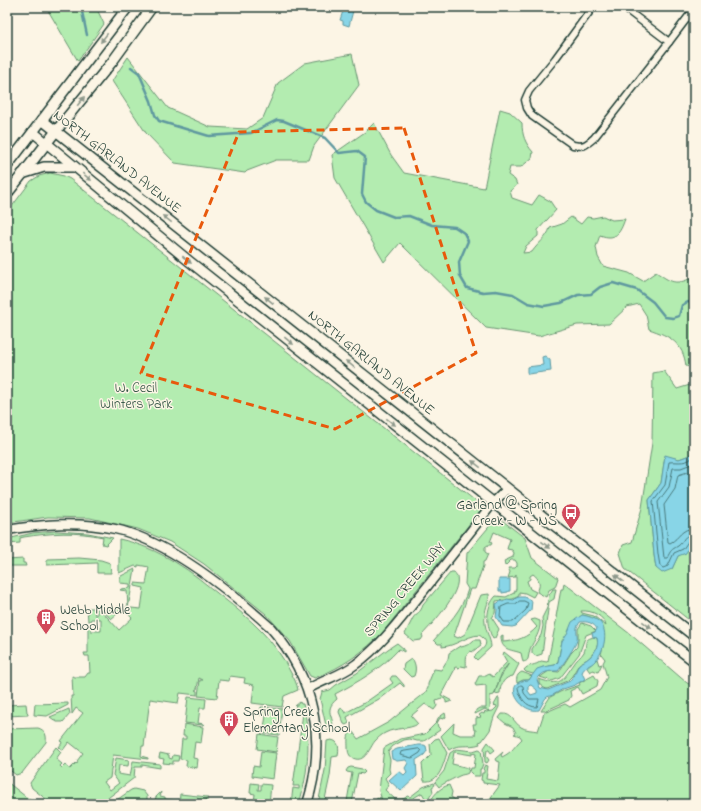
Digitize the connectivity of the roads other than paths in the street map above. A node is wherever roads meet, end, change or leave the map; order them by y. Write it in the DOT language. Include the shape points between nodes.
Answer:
graph roads {
  1 [pos="128,7"];
  2 [pos="152,7"];
  3 [pos="593,7"];
  4 [pos="623,7"];
  5 [pos="694,9"];
  6 [pos="669,42"];
  7 [pos="42,120"];
  8 [pos="56,131"];
  9 [pos="33,132"];
  10 [pos="46,143"];
  11 [pos="7,166"];
  12 [pos="74,167"];
  13 [pos="22,174"];
  14 [pos="7,194"];
  15 [pos="507,488"];
  16 [pos="493,503"];
  17 [pos="7,530"];
  18 [pos="694,636"];
  19 [pos="694,660"];
  20 [pos="308,689"];
  21 [pos="307,804"];
  1 -- 7 [label="main road, one-way"];
  8 -- 2 [label="main road, one-way" via="112,62"];
  3 -- 6 [label="street" via="529,91 525,100 532,116 573,145 586,145 594,138"];
  4 -- 6 [label="street"];
  5 -- 6 [label="street"];
  7 -- 8 [label="main road, NORTH GARLAND AVENUE"];
  7 -- 9 [label="main road, NORTH GARLAND AVENUE"];
  8 -- 10 [label="main road"];
  15 -- 8 [label="main road, NORTH GARLAND AVENUE, one-way"];
  9 -- 10 [label="main road, NORTH GARLAND AVENUE"];
  9 -- 11 [label="main road, NORTH GARLAND AVENUE"];
  10 -- 12 [label="main road, NORTH GARLAND AVENUE"];
  10 -- 13 [label="main road, NORTH GARLAND AVENUE"];
  12 -- 13 [label="main road" via="44,167"];
  12 -- 16 [label="main road, NORTH GARLAND AVENUE, one-way"];
  13 -- 14 [label="main road, NORTH GARLAND AVENUE"];
  15 -- 16 [label="street, SPRING CREEK WAY"];
  18 -- 15 [label="main road, NORTH GARLAND AVENUE, one-way"];
  16 -- 19 [label="main road, NORTH GARLAND AVENUE, one-way"];
  16 -- 20 [label="street, SPRING CREEK WAY" via="413,604 376,645 356,664"];
  17 -- 20 [label="street" via="36,525 79,524 117,529 153,542 204,573 270,627 295,662"];
  20 -- 21 [label="street" via="315,720 317,748"];
}
